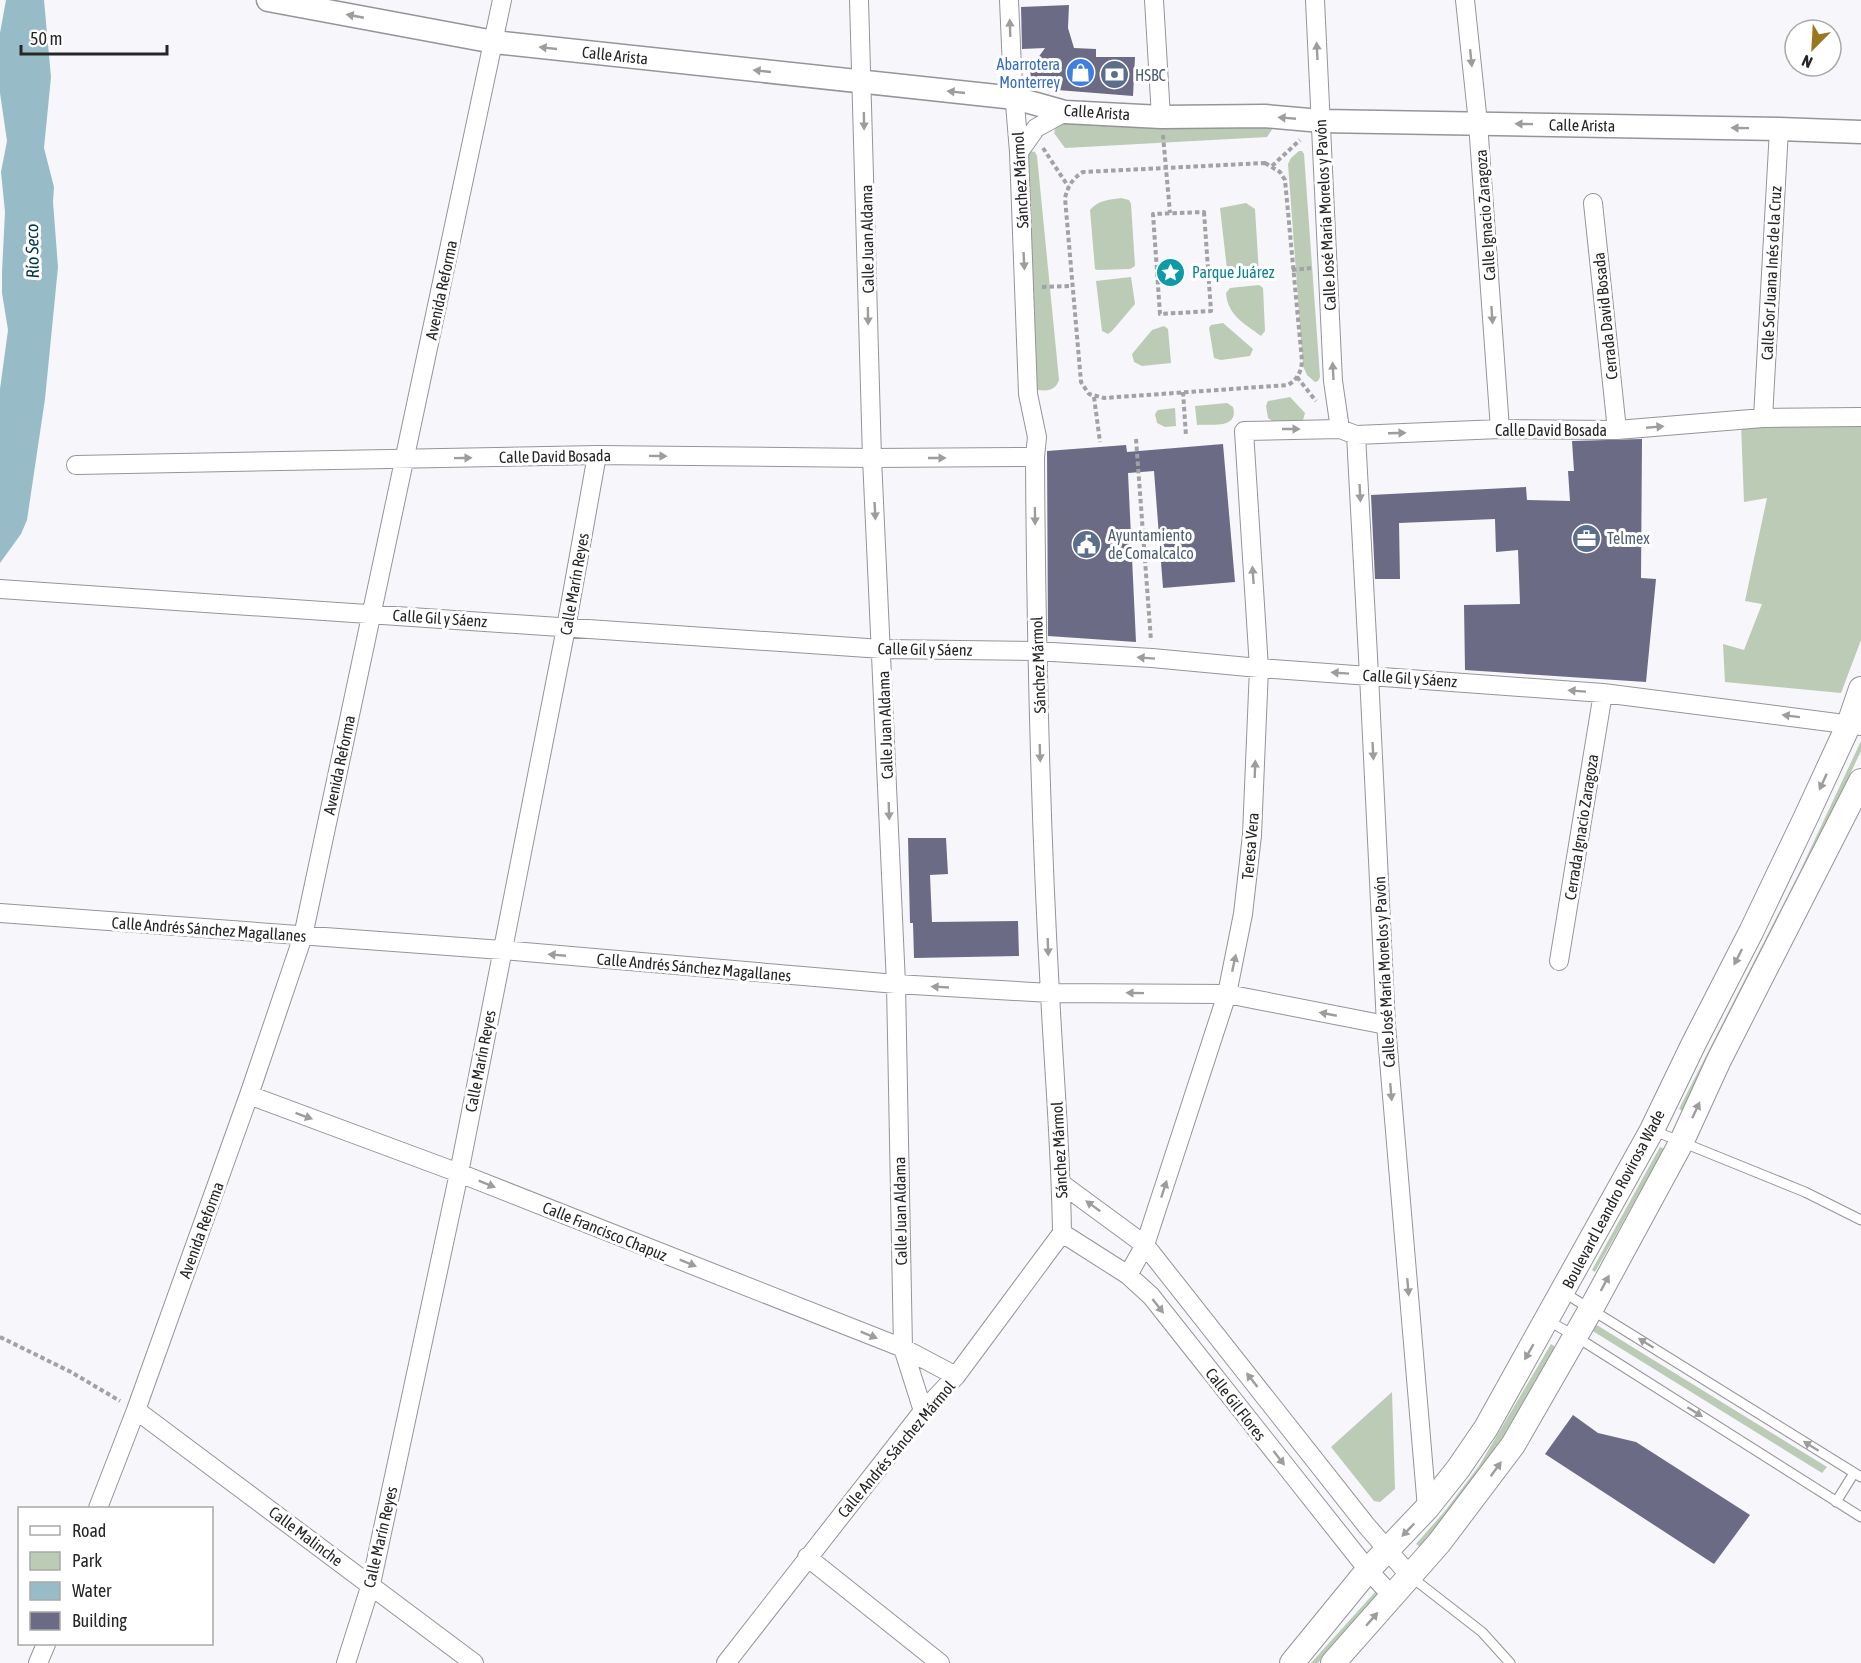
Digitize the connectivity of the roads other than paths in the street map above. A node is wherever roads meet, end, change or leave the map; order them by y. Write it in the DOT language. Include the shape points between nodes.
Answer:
graph roads {
  1 [pos="268,0"];
  2 [pos="502,0"];
  3 [pos="859,0"];
  4 [pos="1009,0"];
  5 [pos="1154,0"];
  6 [pos="1315,0"];
  7 [pos="1465,0"];
  8 [pos="494,42"];
  9 [pos="863,82"];
  10 [pos="1015,98"];
  11 [pos="1065,112"];
  12 [pos="1161,117"];
  13 [pos="1321,121"];
  14 [pos="1478,123"];
  15 [pos="1779,129"];
  16 [pos="1861,132"];
  17 [pos="1019,152"];
  18 [pos="1593,203"];
  19 [pos="1861,417"];
  20 [pos="1763,418"];
  21 [pos="1500,429"];
  22 [pos="1617,430"];
  23 [pos="1348,432"];
  24 [pos="1244,433"];
  25 [pos="597,455"];
  26 [pos="1035,457"];
  27 [pos="872,458"];
  28 [pos="404,459"];
  29 [pos="76,465"];
  30 [pos="4,589"];
  31 [pos="371,613"];
  32 [pos="566,628"];
  33 [pos="882,649"];
  34 [pos="1036,651"];
  35 [pos="1259,668"];
  36 [pos="1370,675"];
  37 [pos="1861,689"];
  38 [pos="1602,693"];
  39 [pos="1855,725"];
  40 [pos="1861,781"];
  41 [pos="0,913"];
  42 [pos="303,936"];
  43 [pos="502,950"];
  44 [pos="1559,961"];
  45 [pos="896,984"];
  46 [pos="1050,993"];
  47 [pos="1227,994"];
  48 [pos="1386,1025"];
  49 [pos="249,1095"];
  50 [pos="1652,1130"];
  51 [pos="1681,1143"];
  52 [pos="459,1173"];
  53 [pos="1062,1184"];
  54 [pos="1861,1220"];
  55 [pos="1062,1233"];
  56 [pos="1145,1245"];
  57 [pos="1128,1275"];
  58 [pos="1563,1292"];
  59 [pos="1591,1309"];
  60 [pos="1547,1320"];
  61 [pos="1575,1336"];
  62 [pos="903,1348"];
  63 [pos="956,1376"];
  64 [pos="136,1410"];
  65 [pos="923,1411"];
  66 [pos="1858,1475"];
  67 [pos="1836,1502"];
  68 [pos="99,1507"];
  69 [pos="1427,1508"];
  70 [pos="1861,1517"];
  71 [pos="1388,1551"];
  72 [pos="807,1557"];
  73 [pos="1368,1570"];
  74 [pos="1410,1576"];
  75 [pos="371,1584"];
  76 [pos="1392,1596"];
  77 [pos="46,1645"];
  78 [pos="38,1663"];
  79 [pos="346,1663"];
  80 [pos="474,1663"];
  81 [pos="726,1663"];
  82 [pos="940,1663"];
  83 [pos="1292,1663"];
  84 [pos="1333,1663"];
  85 [pos="1510,1663"];
  8 -- 1 [label="street, Calle Arista, one-way"];
  2 -- 8 [label="street, Avenida Reforma"];
  3 -- 9 [label="street, Calle Juan Aldama"];
  10 -- 4 [label="street, Sánchez Mármol, one-way"];
  5 -- 12 [label="street"];
  13 -- 6 [label="street, Calle José María Morelos y Pavón, one-way"];
  7 -- 14 [label="street, Calle Ignacio Zaragoza, one-way"];
  9 -- 8 [label="street, Calle Arista, one-way"];
  8 -- 28 [label="street, Avenida Reforma"];
  10 -- 9 [label="street, Calle Arista, one-way"];
  9 -- 27 [label="street, Calle Juan Aldama, one-way"];
  10 -- 11 [label="street, Calle Arista"];
  10 -- 17 [label="street, Sánchez Mármol"];
  11 -- 12 [label="street, Calle Arista"];
  11 -- 17 [label="street" via="1033,132"];
  13 -- 12 [label="street, Calle Arista, one-way" via="1265,116"];
  13 -- 14 [label="street, Calle Arista"];
  23 -- 13 [label="street, Calle José María Morelos y Pavón, one-way" via="1333,381"];
  15 -- 14 [label="street, Calle Arista, one-way"];
  14 -- 21 [label="street, Calle Ignacio Zaragoza, one-way"];
  15 -- 16 [label="street, Calle Arista"];
  15 -- 20 [label="street, Calle Sor Juana Inés de la Cruz"];
  17 -- 26 [label="street, Sánchez Mármol, one-way" via="1028,394 1037,437"];
  18 -- 22 [label="street, Cerrada David Bosada"];
  19 -- 20 [label="street, Calle David Bosada"];
  22 -- 20 [label="street, Calle David Bosada, one-way"];
  21 -- 22 [label="street, Calle David Bosada"];
  23 -- 21 [label="street, Calle David Bosada, one-way"];
  24 -- 23 [label="street, Calle David Bosada, one-way" via="1247,429"];
  23 -- 36 [label="street, Calle José María Morelos y Pavón, one-way"];
  35 -- 24 [label="street, Teresa Vera, one-way"];
  25 -- 27 [label="street, Calle David Bosada, one-way"];
  28 -- 25 [label="street, Calle David Bosada, one-way"];
  25 -- 32 [label="street, Calle Marín Reyes"];
  27 -- 26 [label="street, Calle David Bosada, one-way"];
  26 -- 34 [label="street, Sánchez Mármol, one-way"];
  27 -- 33 [label="street, Calle Juan Aldama, one-way"];
  28 -- 29 [label="street, Calle David Bosada"];
  28 -- 31 [label="street, Avenida Reforma"];
  30 -- 31 [label="street, Calle Gil y Sáenz"];
  31 -- 32 [label="street, Calle Gil y Sáenz"];
  31 -- 42 [label="street, Avenida Reforma"];
  32 -- 33 [label="street, Calle Gil y Sáenz"];
  32 -- 43 [label="street, Calle Marín Reyes"];
  33 -- 34 [label="street, Calle Gil y Sáenz"];
  33 -- 45 [label="street, Calle Juan Aldama, one-way"];
  35 -- 34 [label="street, Calle Gil y Sáenz, one-way"];
  34 -- 46 [label="street, Sánchez Mármol, one-way"];
  36 -- 35 [label="street, Calle Gil y Sáenz, one-way"];
  47 -- 35 [label="street, Teresa Vera, one-way" via="1243,914 1252,835"];
  38 -- 36 [label="street, Calle Gil y Sáenz, one-way"];
  36 -- 48 [label="street, Calle José María Morelos y Pavón, one-way"];
  37 -- 39 [label="main road, Boulevard Leandro Rovirosa Wade"];
  39 -- 38 [label="street, Calle Gil y Sáenz, one-way"];
  38 -- 44 [label="street, Cerrada Ignacio Zaragoza"];
  39 -- 50 [label="main road, Boulevard Leandro Rovirosa Wade, one-way"];
  51 -- 40 [label="main road, Boulevard Leandro Rovirosa Wade, one-way"];
  41 -- 42 [label="street, Calle Andrés Sánchez Magallanes"];
  42 -- 43 [label="street, Calle Andrés Sánchez Magallanes"];
  42 -- 49 [label="street, Avenida Reforma"];
  45 -- 43 [label="street, Calle Andrés Sánchez Magallanes, one-way"];
  43 -- 52 [label="street, Calle Marín Reyes"];
  46 -- 45 [label="street, Calle Andrés Sánchez Magallanes, one-way"];
  45 -- 62 [label="street, Calle Juan Aldama"];
  47 -- 46 [label="street, Calle Andrés Sánchez Magallanes, one-way"];
  46 -- 53 [label="street, Sánchez Mármol"];
  48 -- 47 [label="street, Calle Andrés Sánchez Magallanes, one-way"];
  56 -- 47 [label="street, Teresa Vera, one-way"];
  48 -- 69 [label="street, Calle José María Morelos y Pavón, one-way"];
  49 -- 52 [label="street, Calle Francisco Chapuz, one-way"];
  49 -- 64 [label="street, Avenida Reforma"];
  50 -- 51 [label="lane"];
  50 -- 58 [label="main road, Boulevard Leandro Rovirosa Wade"];
  51 -- 54 [label="lane" via="1805,1192"];
  59 -- 51 [label="main road, Boulevard Leandro Rovirosa Wade, one-way"];
  52 -- 62 [label="street, Calle Francisco Chapuz, one-way"];
  52 -- 75 [label="street, Calle Marín Reyes"];
  53 -- 55 [label="street, Sánchez Mármol"];
  56 -- 53 [label="street, one-way"];
  55 -- 57 [label="street, Calle Gil Flores"];
  55 -- 63 [label="street, Calle Andrés Sánchez Mármol"];
  56 -- 57 [label="street, Teresa Vera"];
  71 -- 56 [label="street, one-way"];
  57 -- 73 [label="street, Calle Gil Flores, one-way" via="1151,1296"];
  58 -- 59 [label="lane"];
  58 -- 60 [label="main road, Boulevard Leandro Rovirosa Wade"];
  59 -- 61 [label="main road, Boulevard Leandro Rovirosa Wade"];
  66 -- 59 [label="lane, one-way"];
  60 -- 61 [label="lane"];
  60 -- 69 [label="main road, Boulevard Leandro Rovirosa Wade, one-way" via="1486,1428"];
  61 -- 67 [label="lane, one-way"];
  74 -- 61 [label="main road, Boulevard Leandro Rovirosa Wade, one-way" via="1513,1445"];
  62 -- 63 [label="street, Calle Francisco Chapuz"];
  62 -- 65 [label="street, Calle Juan Aldama"];
  63 -- 65 [label="street, Calle Andrés Sánchez Mármol"];
  64 -- 68 [label="street, Avenida Reforma"];
  64 -- 75 [label="street, Calle Malinche"];
  65 -- 72 [label="street, Calle Andrés Sánchez Mármol"];
  66 -- 67 [label="lane"];
  67 -- 70 [label="lane"];
  69 -- 71 [label="main road, Boulevard Leandro Rovirosa Wade, one-way"];
  71 -- 73 [label="main road, Boulevard Leandro Rovirosa Wade"];
  71 -- 74 [label="street"];
  72 -- 81 [label="street, Calle Andrés Sánchez Mármol"];
  72 -- 82 [label="street"];
  73 -- 76 [label="street, Calle Gil Flores"];
  73 -- 83 [label="main road, Boulevard Leandro Rovirosa Wade"];
  74 -- 76 [label="main road, Boulevard Leandro Rovirosa Wade"];
  74 -- 85 [label="lane" via="1482,1632"];
  75 -- 79 [label="street, Calle Marín Reyes"];
  75 -- 80 [label="street, Calle Malinche"];
  84 -- 76 [label="main road, Boulevard Leandro Rovirosa Wade, one-way"];
  77 -- 78 [label="street"];
}
